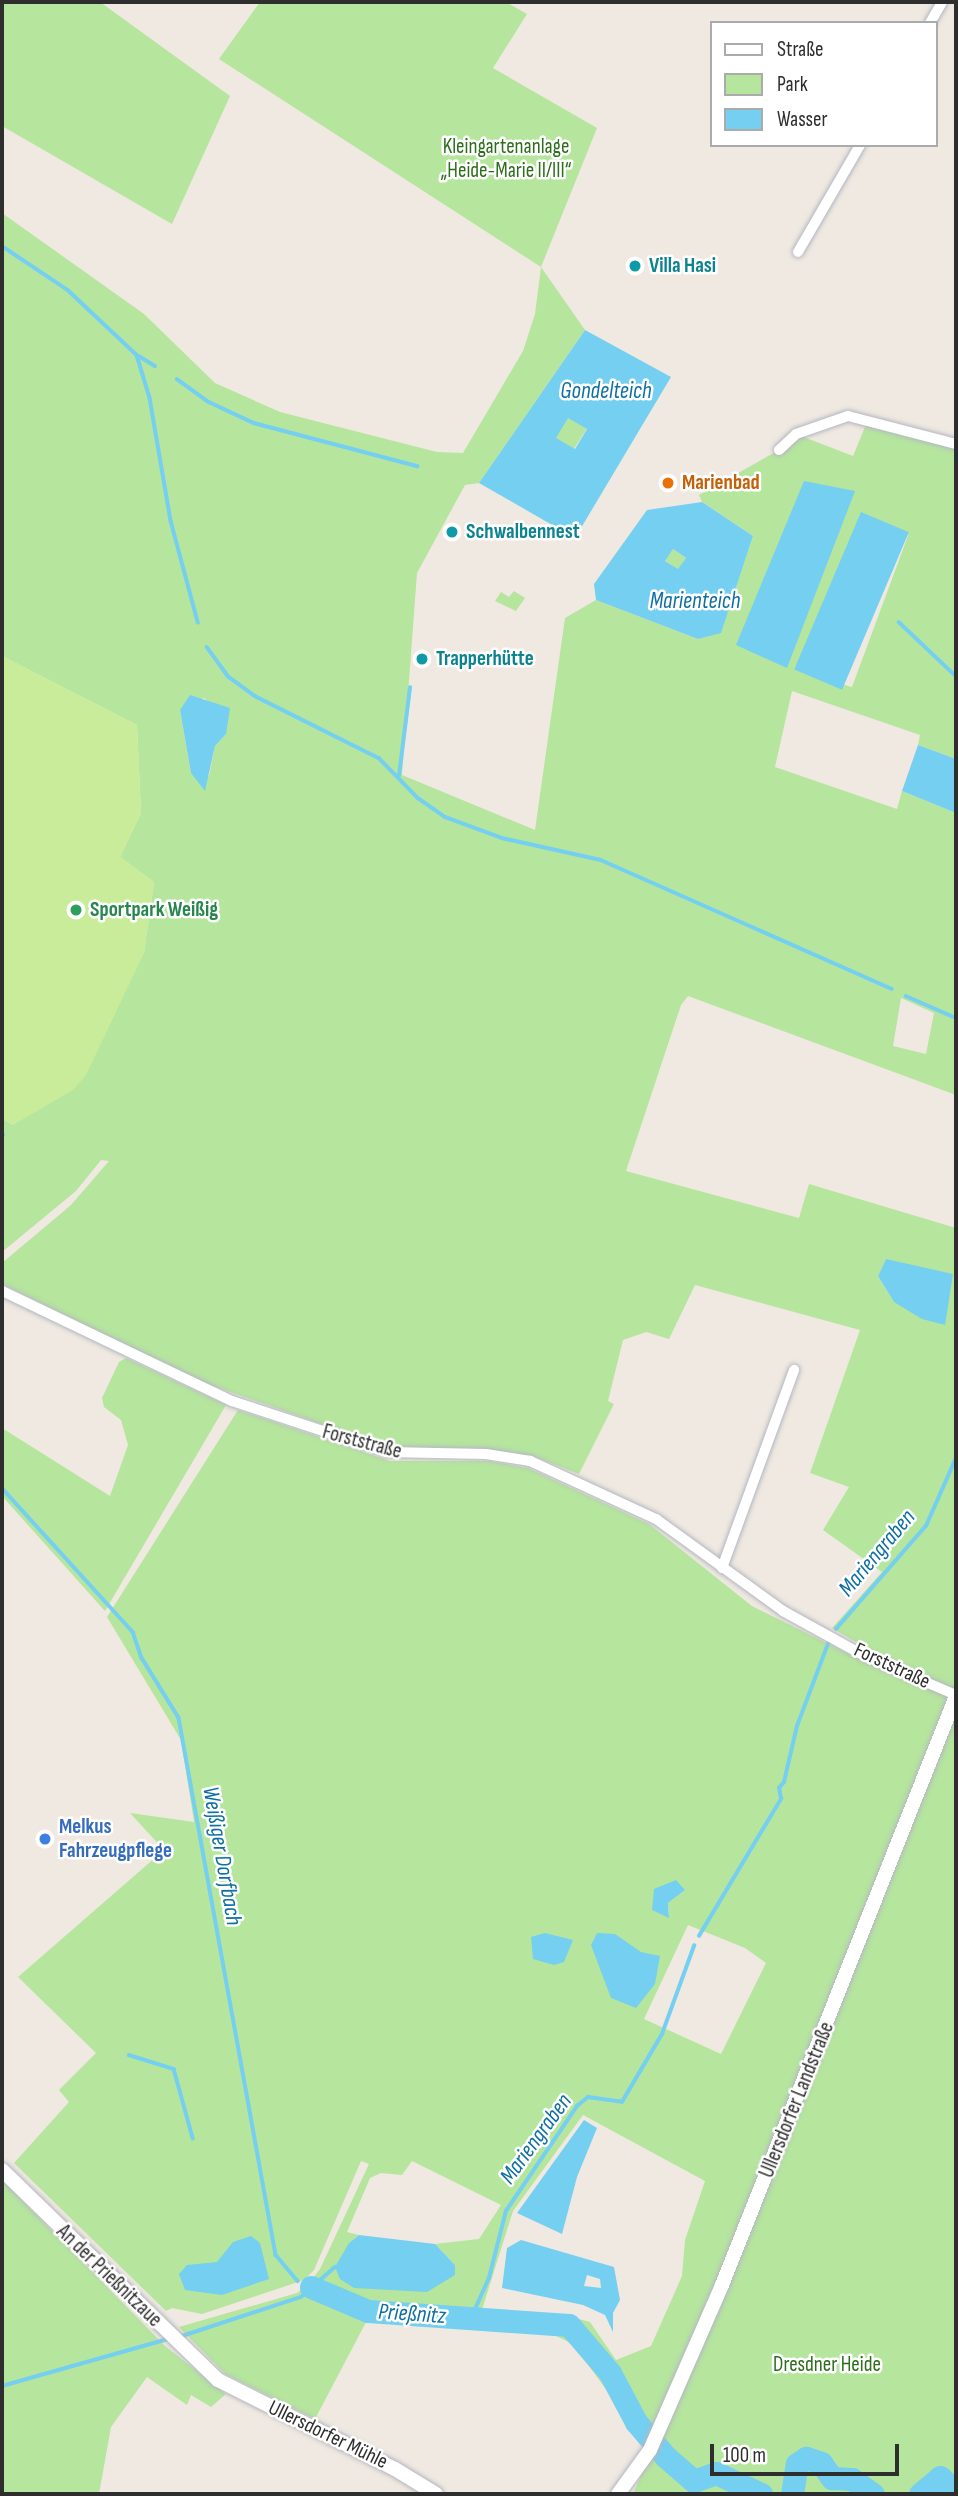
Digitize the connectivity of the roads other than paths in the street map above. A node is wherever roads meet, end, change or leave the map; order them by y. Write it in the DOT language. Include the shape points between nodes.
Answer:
graph roads {
  1 [pos="942,2"];
  2 [pos="931,21"];
  3 [pos="859,147"];
  4 [pos="798,252"];
  5 [pos="956,444"];
  6 [pos="779,450"];
  7 [pos="2,1291"];
  8 [pos="794,1370"];
  9 [pos="722,1568"];
  10 [pos="956,1695"];
  11 [pos="2,2170"];
  12 [pos="218,2379"];
  13 [pos="436,2494"];
  14 [pos="618,2494"];
  1 -- 2 [label="street"];
  3 -- 4 [label="street"];
  5 -- 6 [label="street" via="848,416 796,434"];
  7 -- 9 [label="street, Forststraße" via="232,1401 386,1452 486,1454 530,1461 656,1519"];
  8 -- 9 [label="street"];
  9 -- 10 [label="street, Forststraße" via="768,1603 865,1656"];
  10 -- 14 [label="main road, Ullersdorfer Landstraße" via="806,2079 650,2450"];
  11 -- 12 [label="main road, An der Prießnitzaue"];
  12 -- 13 [label="main road, Ullersdorfer Mühle"];
}
